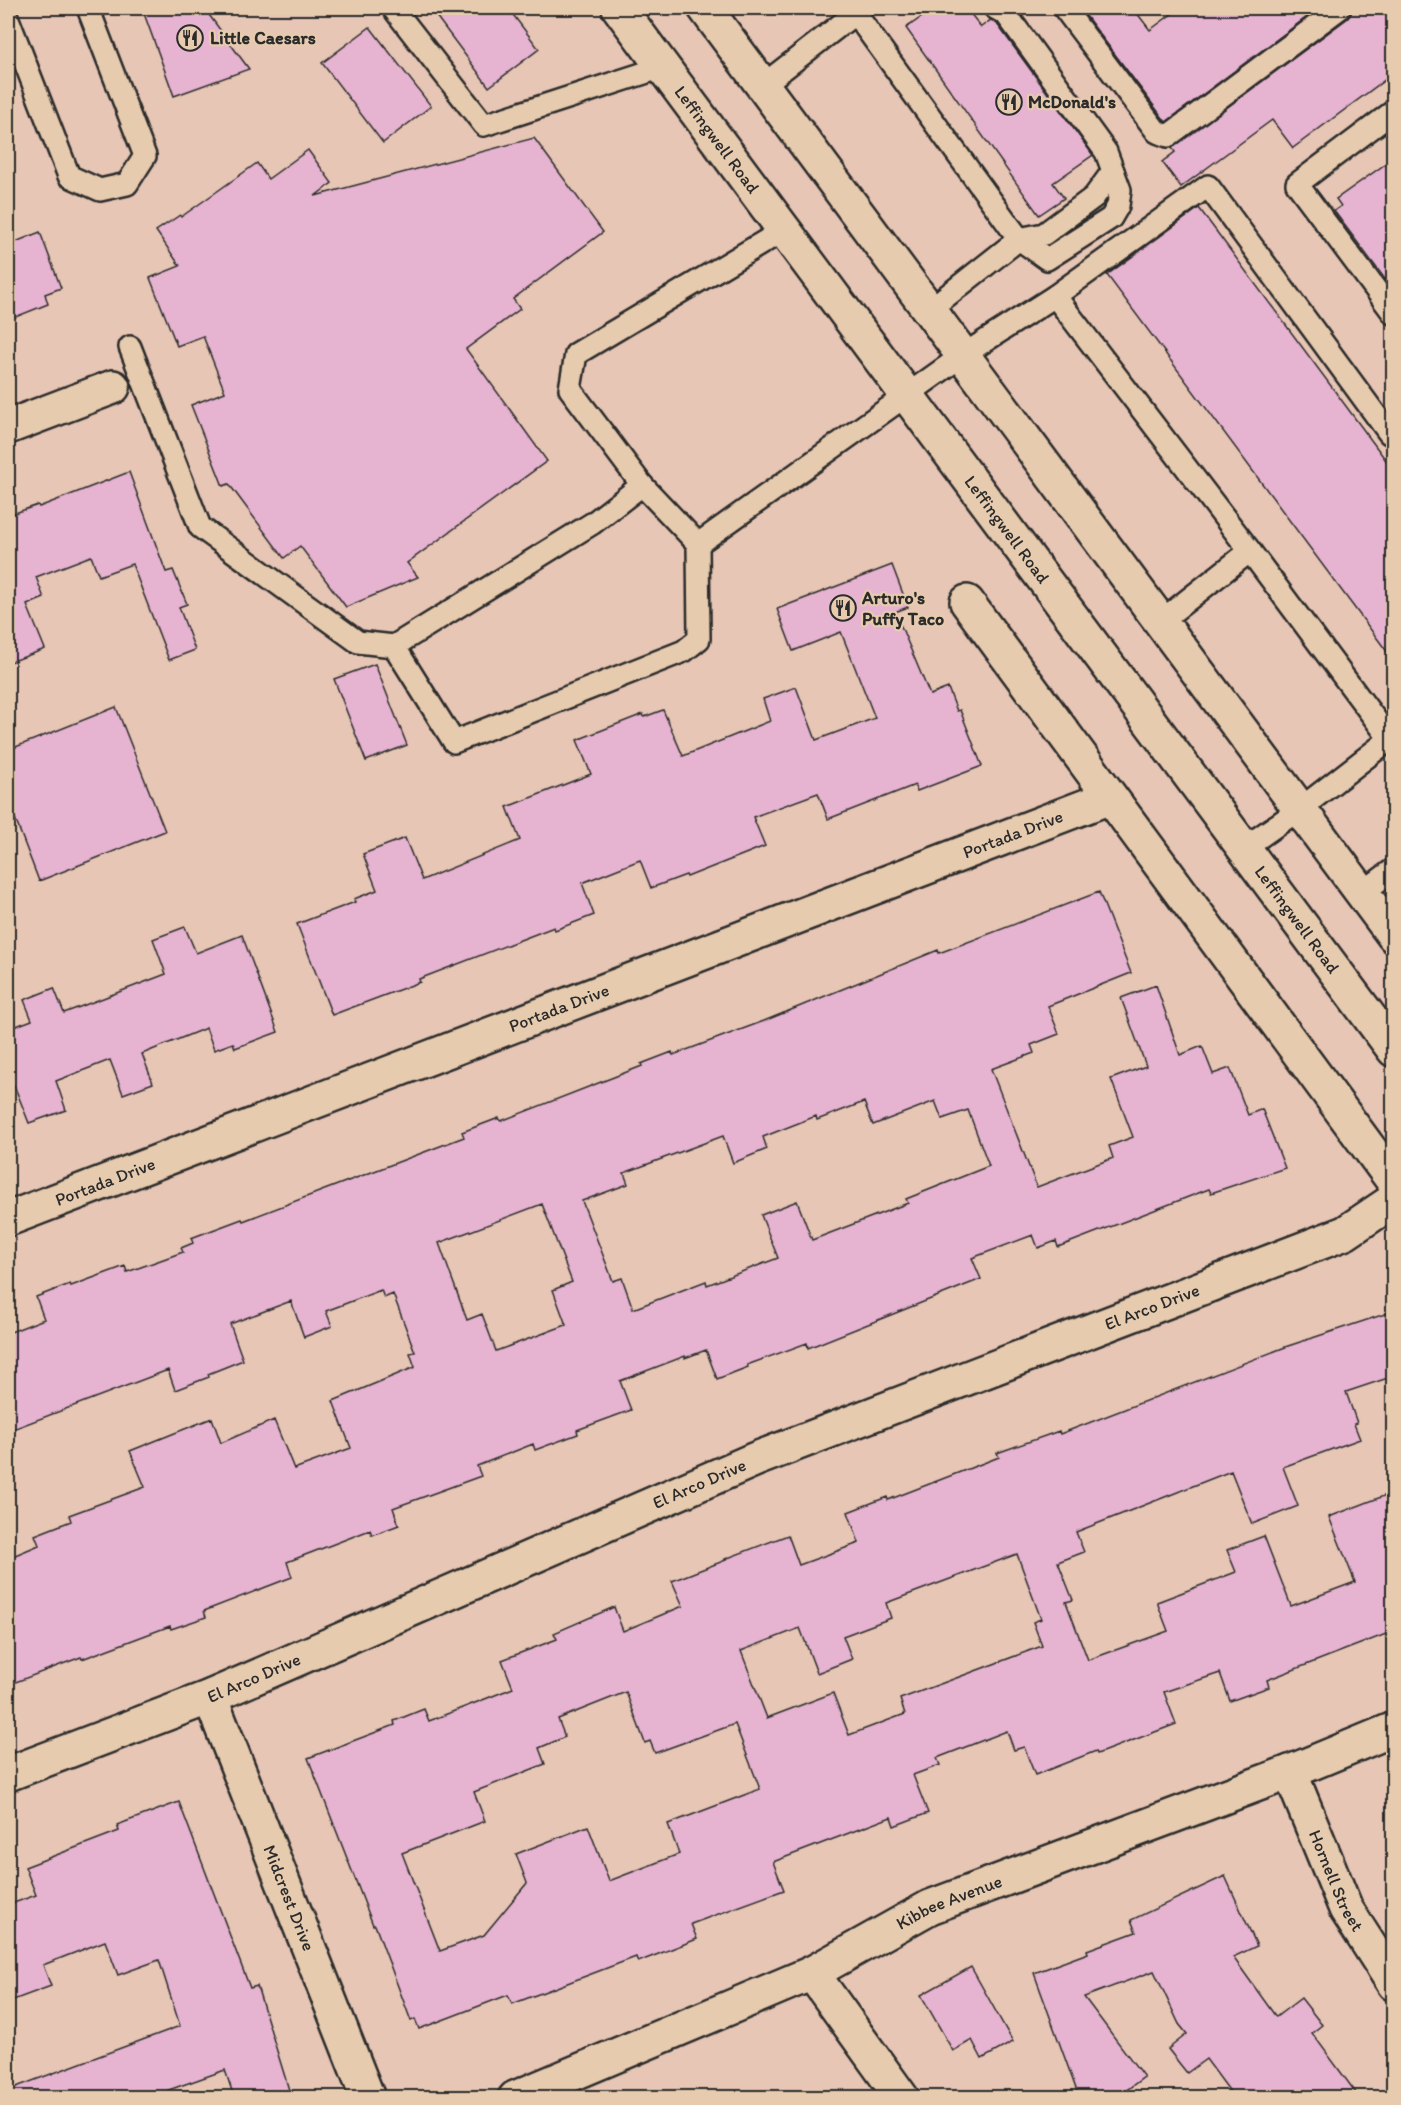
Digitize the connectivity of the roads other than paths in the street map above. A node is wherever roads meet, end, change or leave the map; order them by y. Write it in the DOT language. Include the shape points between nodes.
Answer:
graph roads {
  1 [pos="88,8"];
  2 [pos="393,8"];
  3 [pos="619,8"];
  4 [pos="705,8"];
  5 [pos="995,8"];
  6 [pos="1064,8"];
  7 [pos="1340,8"];
  8 [pos="858,10"];
  9 [pos="8,19"];
  10 [pos="663,67"];
  11 [pos="763,85"];
  12 [pos="1394,111"];
  13 [pos="784,230"];
  14 [pos="1019,240"];
  15 [pos="1055,296"];
  16 [pos="929,310"];
  17 [pos="1394,314"];
  18 [pos="130,347"];
  19 [pos="963,355"];
  20 [pos="113,387"];
  21 [pos="907,395"];
  22 [pos="8,426"];
  23 [pos="1394,436"];
  24 [pos="642,485"];
  25 [pos="698,544"];
  26 [pos="1250,551"];
  27 [pos="967,602"];
  28 [pos="1161,621"];
  29 [pos="394,646"];
  30 [pos="1392,740"];
  31 [pos="1110,797"];
  32 [pos="1300,809"];
  33 [pos="1244,848"];
  34 [pos="1394,869"];
  35 [pos="1362,893"];
  36 [pos="1394,936"];
  37 [pos="1394,1050"];
  38 [pos="1394,1182"];
  39 [pos="1394,1200"];
  40 [pos="8,1219"];
  41 [pos="210,1697"];
  42 [pos="1394,1730"];
  43 [pos="1290,1772"];
  44 [pos="8,1774"];
  45 [pos="812,1973"];
  46 [pos="1394,1984"];
  47 [pos="368,2097"];
  48 [pos="515,2097"];
  49 [pos="902,2097"];
  1 -- 9 [label="lane" via="145,156 127,184 100,190 69,176"];
  2 -- 10 [label="lane" via="483,124"];
  3 -- 10 [label="street, Leffingwell Road"];
  4 -- 11 [label="street"];
  5 -- 14 [label="lane" via="1006,14 1086,124 1106,152 1113,171 1094,197 1044,234"];
  6 -- 7 [label="lane" via="1157,132 1168,136"];
  8 -- 11 [label="lane"];
  8 -- 14 [label="lane"];
  10 -- 13 [label="street, Leffingwell Road"];
  11 -- 16 [label="street"];
  12 -- 17 [label="lane" via="1297,184"];
  13 -- 21 [label="street, Leffingwell Road"];
  13 -- 24 [label="lane" via="576,354 570,389"];
  14 -- 16 [label="lane"];
  15 -- 19 [label="lane"];
  15 -- 23 [label="lane" via="1208,186"];
  15 -- 26 [label="lane"];
  16 -- 19 [label="street"];
  18 -- 29 [label="lane" via="200,527 358,642"];
  19 -- 21 [label="lane"];
  19 -- 28 [label="street"];
  20 -- 22 [label="street"];
  21 -- 25 [label="lane"];
  21 -- 33 [label="street, Leffingwell Road"];
  24 -- 25 [label="lane"];
  24 -- 29 [label="lane" via="593,523"];
  25 -- 29 [label="lane" via="699,639 684,651 454,742"];
  26 -- 28 [label="lane"];
  26 -- 30 [label="lane"];
  27 -- 31 [label="street"];
  28 -- 32 [label="street"];
  30 -- 32 [label="lane"];
  31 -- 38 [label="street"];
  31 -- 40 [label="street, Portada Drive"];
  32 -- 33 [label="lane"];
  32 -- 35 [label="street"];
  33 -- 37 [label="street, Leffingwell Road"];
  34 -- 35 [label="lane"];
  35 -- 36 [label="street"];
  39 -- 41 [label="street, El Arco Drive" via="1345,1233 756,1459"];
  41 -- 44 [label="street, El Arco Drive"];
  41 -- 47 [label="street, Midcrest Drive"];
  42 -- 43 [label="street, Kibbee Avenue"];
  43 -- 45 [label="street, Kibbee Avenue" via="930,1907"];
  43 -- 46 [label="street, Hornell Street" via="1346,1910"];
  45 -- 48 [label="street, Kibbee Avenue"];
  45 -- 49 [label="street"];
}
